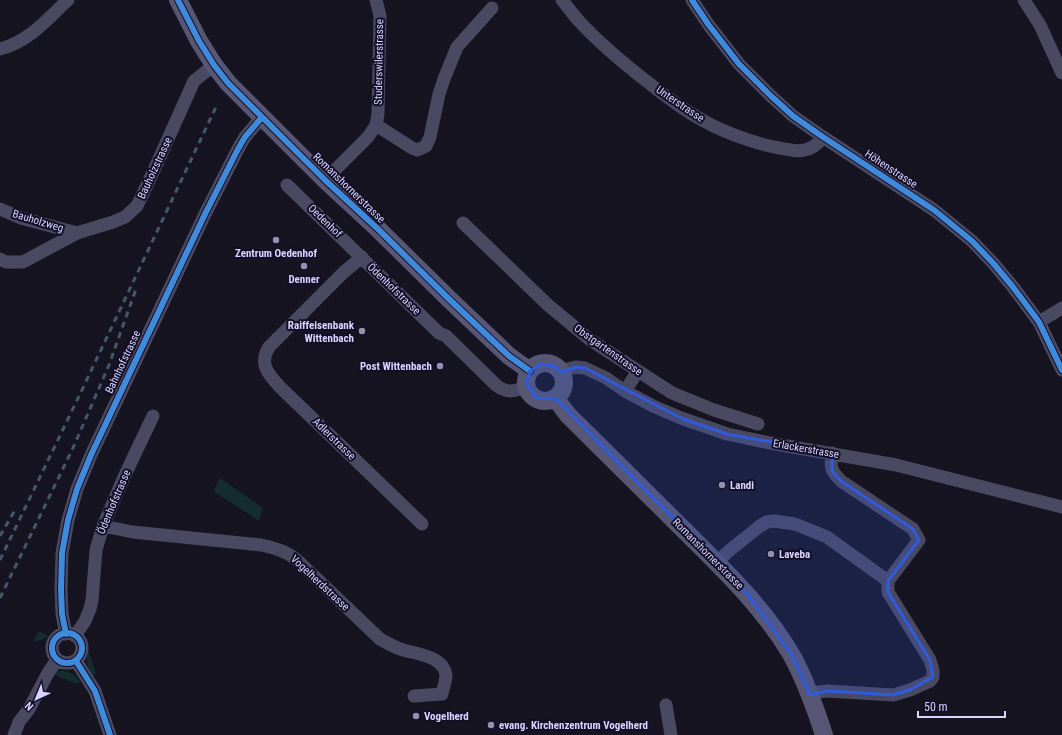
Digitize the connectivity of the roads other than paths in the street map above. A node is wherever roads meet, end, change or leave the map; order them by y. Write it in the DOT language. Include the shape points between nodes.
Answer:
graph roads {
  1 [pos="68,0"];
  2 [pos="178,0"];
  3 [pos="376,0"];
  4 [pos="562,0"];
  5 [pos="692,0"];
  6 [pos="1024,0"];
  7 [pos="492,8"];
  8 [pos="0,49"];
  9 [pos="214,65"];
  10 [pos="1062,73"];
  11 [pos="262,117"];
  12 [pos="376,125"];
  13 [pos="823,137"];
  14 [pos="326,180"];
  15 [pos="287,185"];
  16 [pos="0,209"];
  17 [pos="463,223"];
  18 [pos="77,233"];
  19 [pos="362,257"];
  20 [pos="0,259"];
  21 [pos="1062,308"];
  22 [pos="1039,322"];
  23 [pos="269,347"];
  24 [pos="1062,370"];
  25 [pos="638,371"];
  26 [pos="561,372"];
  27 [pos="529,379"];
  28 [pos="626,391"];
  29 [pos="555,398"];
  30 [pos="153,416"];
  31 [pos="758,424"];
  32 [pos="832,453"];
  33 [pos="1062,507"];
  34 [pos="422,524"];
  35 [pos="103,526"];
  36 [pos="717,562"];
  37 [pos="888,580"];
  38 [pos="70,635"];
  39 [pos="57,660"];
  40 [pos="76,661"];
  41 [pos="810,695"];
  42 [pos="414,696"];
  43 [pos="666,705"];
  44 [pos="14,735"];
  45 [pos="110,735"];
  46 [pos="670,735"];
  47 [pos="824,735"];
  1 -- 8 [label="street" via="37,30 17,44"];
  2 -- 9 [label="main road, Romanshornerstrasse"];
  3 -- 12 [label="street, Studerswilerstrasse" via="380,16"];
  4 -- 13 [label="street, Unterstrasse" via="578,21 622,62 697,118 766,146 789,150 802,151 812,148"];
  5 -- 13 [label="street, Höhenstrasse" via="739,64 793,116"];
  6 -- 10 [label="street" via="1040,25"];
  7 -- 12 [label="street" via="457,47 439,94 426,146 418,150 412,148"];
  9 -- 11 [label="main road, Romanshornerstrasse"];
  9 -- 18 [label="street, Bauholzstrasse" via="194,81 137,206 125,217"];
  11 -- 14 [label="main road, Romanshornerstrasse"];
  11 -- 38 [label="street, Bahnhofstrasse" via="244,137 205,214 90,455 77,489 62,553 62,608"];
  12 -- 14 [label="street" via="368,137"];
  13 -- 22 [label="street, Höhenstrasse" via="934,210 972,241 993,262"];
  14 -- 27 [label="main road, Romanshornerstrasse" via="509,356"];
  15 -- 19 [label="street, Oedenhof"];
  16 -- 18 [label="street, Bauholzweg" via="21,218"];
  17 -- 25 [label="street, Obstgartenstrasse" via="548,305 590,339"];
  18 -- 20 [label="street, Bauholzstrasse" via="23,262 6,262"];
  19 -- 23 [label="street, Ödenhofstrasse"];
  19 -- 27 [label="street, Ödenhofstrasse" via="439,333 446,336 501,389 511,391"];
  21 -- 22 [label="street"];
  22 -- 24 [label="street, Höhenstrasse"];
  23 -- 34 [label="street, Adlerstrasse" via="263,361 273,379"];
  25 -- 28 [label="street"];
  25 -- 31 [label="street, Obstgartenstrasse" via="672,393"];
  26 -- 27 [label="main road" via="546,363 537,365"];
  26 -- 28 [label="street, Erlackerstrasse" via="576,367 585,368"];
  26 -- 29 [label="main road" via="564,386"];
  27 -- 29 [label="main road" via="529,392 532,395 541,400"];
  28 -- 32 [label="street, Erlackerstrasse" via="681,418 727,434"];
  29 -- 36 [label="main road, Romanshornerstrasse" via="568,415"];
  30 -- 35 [label="street, Ödenhofstrasse"];
  32 -- 33 [label="street, Erlackerstrasse" via="896,465"];
  32 -- 37 [label="street" via="832,471 841,481 913,528 919,540"];
  35 -- 38 [label="street, Ödenhofstrasse" via="96,550 90,609 85,621"];
  35 -- 42 [label="street, Vogelherdstrasse" via="133,532 261,545 286,552 380,639 439,663 446,676 442,694"];
  36 -- 37 [label="street" via="760,526 774,521 795,524 827,537"];
  36 -- 41 [label="main road, Romanshornerstrasse" via="771,624 791,654"];
  37 -- 41 [label="street" via="888,592 930,660 933,677 930,681 894,695 828,690"];
  38 -- 39 [label="street" via="58,636 53,643 52,652"];
  38 -- 40 [label="street" via="81,642 81,654"];
  39 -- 40 [label="street" via="67,664"];
  39 -- 44 [label="street" via="30,709 19,722"];
  40 -- 45 [label="street" via="95,691"];
  41 -- 47 [label="main road, Romanshornerstrasse"];
  43 -- 46 [label="street"];
}
